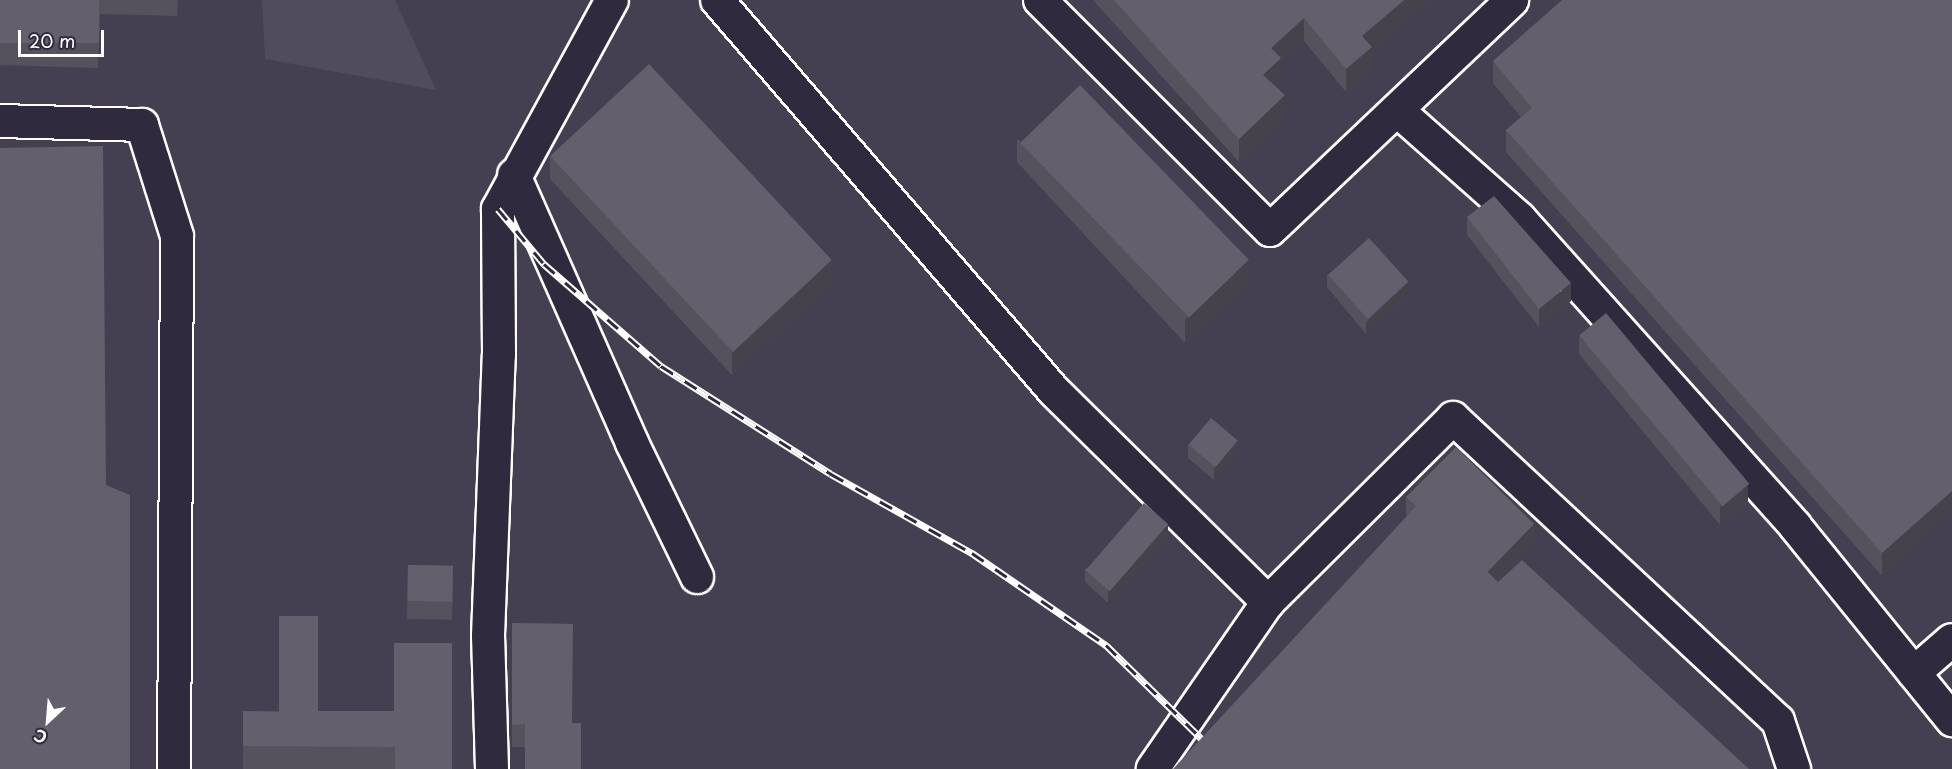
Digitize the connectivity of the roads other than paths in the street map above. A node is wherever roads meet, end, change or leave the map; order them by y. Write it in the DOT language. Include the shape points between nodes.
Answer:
graph roads {
  1 [pos="612,0"];
  2 [pos="717,0"];
  3 [pos="1040,0"];
  4 [pos="1512,0"];
  5 [pos="1396,110"];
  6 [pos="0,121"];
  7 [pos="514,176"];
  8 [pos="697,578"];
  9 [pos="1268,602"];
  10 [pos="1952,640"];
  11 [pos="1914,673"];
  12 [pos="1952,720"];
  13 [pos="174,769"];
  14 [pos="492,769"];
  15 [pos="1152,769"];
  16 [pos="1794,769"];
  1 -- 7 [label="lane"];
  2 -- 9 [label="lane" via="1054,391"];
  3 -- 5 [label="lane" via="1269,230"];
  4 -- 5 [label="lane"];
  5 -- 11 [label="lane" via="1520,219 1795,526"];
  6 -- 13 [label="lane" via="142,125 177,236"];
  7 -- 8 [label="lane" via="632,443"];
  7 -- 14 [label="lane" via="498,209 499,355 488,636"];
  9 -- 15 [label="lane"];
  9 -- 16 [label="lane" via="1453,418 1778,721"];
  10 -- 11 [label="lane"];
  11 -- 12 [label="lane"];
}
